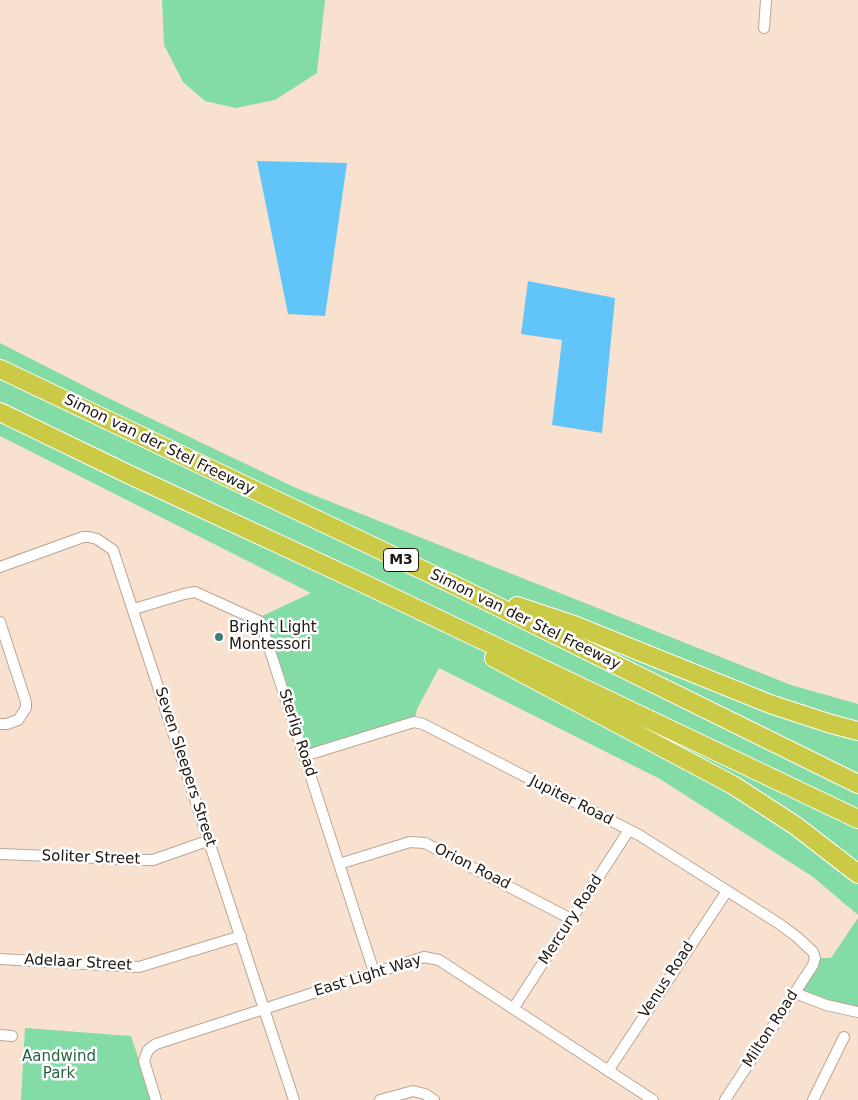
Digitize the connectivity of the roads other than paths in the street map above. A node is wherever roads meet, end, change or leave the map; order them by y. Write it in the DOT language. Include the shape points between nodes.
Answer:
graph roads {
  1 [pos="766,0"];
  2 [pos="764,28"];
  3 [pos="0,369"];
  4 [pos="0,412"];
  5 [pos="0,567"];
  6 [pos="452,584"];
  7 [pos="134,609"];
  8 [pos="421,611"];
  9 [pos="0,622"];
  10 [pos="0,724"];
  11 [pos="858,731"];
  12 [pos="304,756"];
  13 [pos="858,784"];
  14 [pos="858,819"];
  15 [pos="629,830"];
  16 [pos="210,840"];
  17 [pos="0,854"];
  18 [pos="339,864"];
  19 [pos="858,874"];
  20 [pos="727,891"];
  21 [pos="571,919"];
  22 [pos="241,936"];
  23 [pos="815,958"];
  24 [pos="0,959"];
  25 [pos="374,972"];
  26 [pos="795,993"];
  27 [pos="265,1009"];
  28 [pos="513,1009"];
  29 [pos="858,1012"];
  30 [pos="0,1035"];
  31 [pos="12,1036"];
  32 [pos="844,1037"];
  33 [pos="608,1071"];
  34 [pos="156,1100"];
  35 [pos="294,1100"];
  36 [pos="380,1100"];
  37 [pos="434,1100"];
  38 [pos="653,1100"];
  39 [pos="725,1100"];
  40 [pos="813,1100"];
  1 -- 2 [label="street"];
  3 -- 6 [label="highway, Simon van der Stel Freeway / M3"];
  4 -- 8 [label="highway, M3"];
  5 -- 7 [label="street, Seven Sleepers Street" via="83,537 97,539 113,550"];
  6 -- 11 [label="highway" via="574,625 770,704"];
  6 -- 13 [label="highway, Simon van der Stel Freeway / M3"];
  7 -- 12 [label="street, Sterlig Road" via="195,592 259,621"];
  7 -- 16 [label="street, Seven Sleepers Street"];
  8 -- 14 [label="highway, M3"];
  8 -- 19 [label="highway" via="433,623 462,640 733,785 796,826"];
  9 -- 10 [label="street" via="26,702 18,720"];
  12 -- 15 [label="street, Jupiter Road" via="405,724 419,723"];
  12 -- 18 [label="street, Sterlig Road"];
  15 -- 20 [label="street, Jupiter Road"];
  15 -- 21 [label="street, Mercury Road"];
  16 -- 17 [label="street, Soliter Street" via="153,860"];
  16 -- 22 [label="street, Seven Sleepers Street"];
  18 -- 21 [label="street, Orion Road" via="410,842 424,843"];
  18 -- 25 [label="street, Sterlig Road"];
  20 -- 23 [label="street, Jupiter Road" via="797,937 810,947"];
  20 -- 33 [label="street, Venus Road"];
  21 -- 28 [label="street, Mercury Road"];
  22 -- 24 [label="street, Adelaar Street" via="139,967"];
  22 -- 27 [label="street, Seven Sleepers Street"];
  23 -- 26 [label="street, Milton Road"];
  25 -- 27 [label="street, East Light Way"];
  25 -- 28 [label="street, East Light Way" via="418,958 439,960"];
  26 -- 29 [label="street" via="826,1005"];
  26 -- 39 [label="street, Milton Road"];
  27 -- 34 [label="street, East Light Way" via="156,1044 148,1050 146,1070"];
  27 -- 35 [label="street, Seven Sleepers Street"];
  28 -- 33 [label="street, East Light Way"];
  30 -- 31 [label="street"];
  32 -- 40 [label="street"];
  33 -- 38 [label="street, East Light Way"];
  36 -- 37 [label="street" via="413,1091"];
}
